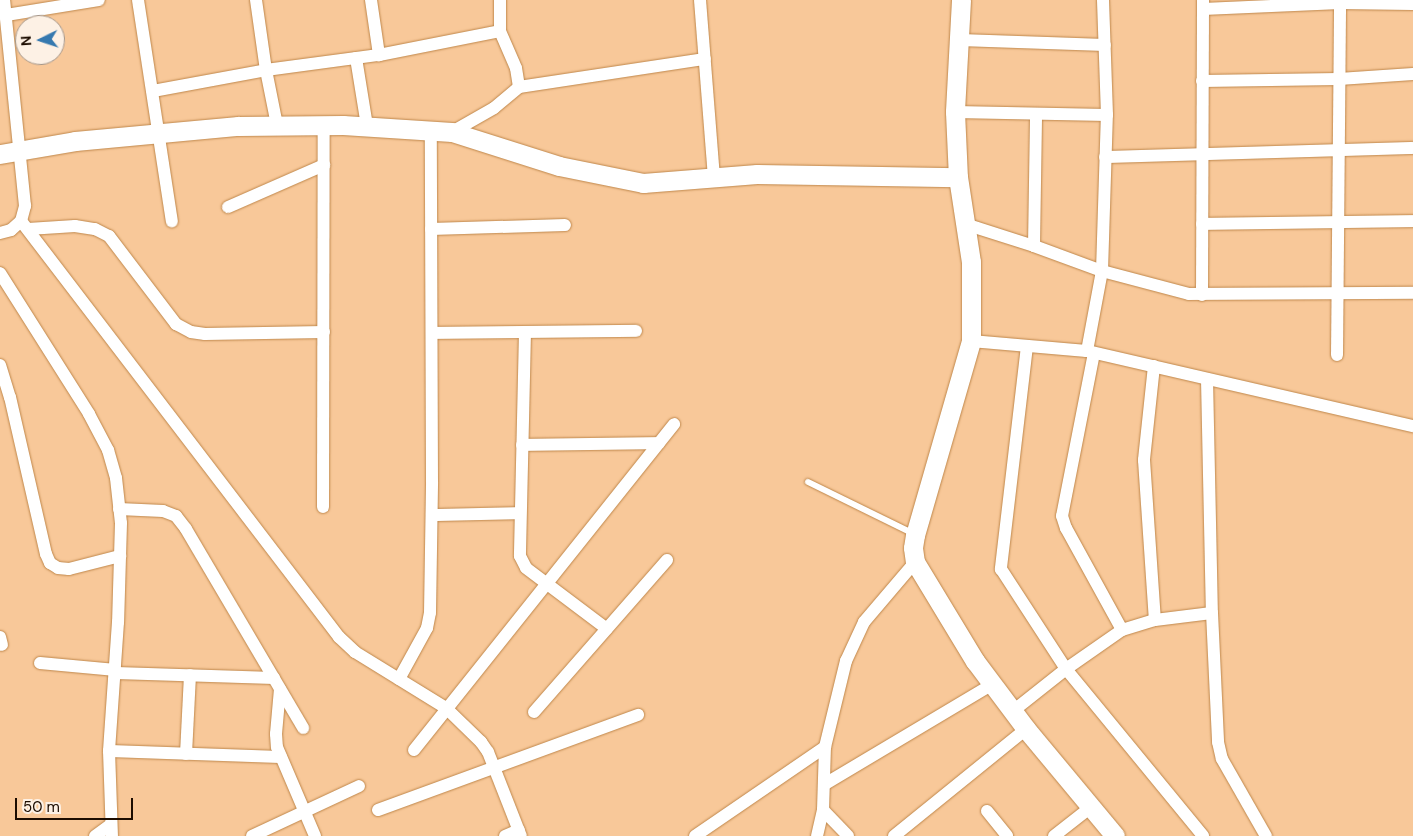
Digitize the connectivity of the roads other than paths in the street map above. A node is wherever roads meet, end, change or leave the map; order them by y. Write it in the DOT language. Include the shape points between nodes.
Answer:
graph roads {
  1 [pos="4,0"];
  2 [pos="99,0"];
  3 [pos="138,0"];
  4 [pos="256,0"];
  5 [pos="372,0"];
  6 [pos="500,0"];
  7 [pos="700,0"];
  8 [pos="961,0"];
  9 [pos="1103,0"];
  10 [pos="1340,2"];
  11 [pos="1413,4"];
  12 [pos="1203,5"];
  13 [pos="6,15"];
  14 [pos="500,31"];
  15 [pos="960,40"];
  16 [pos="1105,45"];
  17 [pos="5,53"];
  18 [pos="379,55"];
  19 [pos="356,58"];
  20 [pos="705,59"];
  21 [pos="266,70"];
  22 [pos="1413,74"];
  23 [pos="1339,79"];
  24 [pos="1202,81"];
  25 [pos="519,87"];
  26 [pos="153,91"];
  27 [pos="955,112"];
  28 [pos="1036,115"];
  29 [pos="1107,115"];
  30 [pos="277,125"];
  31 [pos="324,125"];
  32 [pos="367,126"];
  33 [pos="431,131"];
  34 [pos="452,132"];
  35 [pos="160,133"];
  36 [pos="1413,148"];
  37 [pos="19,151"];
  38 [pos="1339,151"];
  39 [pos="1202,153"];
  40 [pos="0,154"];
  41 [pos="1105,157"];
  42 [pos="324,165"];
  43 [pos="714,177"];
  44 [pos="958,177"];
  45 [pos="228,207"];
  46 [pos="172,221"];
  47 [pos="1413,221"];
  48 [pos="964,224"];
  49 [pos="1202,224"];
  50 [pos="1339,224"];
  51 [pos="25,225"];
  52 [pos="565,225"];
  53 [pos="431,230"];
  54 [pos="0,233"];
  55 [pos="1034,246"];
  56 [pos="1102,271"];
  57 [pos="0,273"];
  58 [pos="1413,293"];
  59 [pos="1339,294"];
  60 [pos="1202,295"];
  61 [pos="636,331"];
  62 [pos="324,332"];
  63 [pos="525,332"];
  64 [pos="432,334"];
  65 [pos="971,341"];
  66 [pos="1026,346"];
  67 [pos="1090,352"];
  68 [pos="1337,355"];
  69 [pos="0,365"];
  70 [pos="1154,366"];
  71 [pos="1207,379"];
  72 [pos="674,424"];
  73 [pos="1413,426"];
  74 [pos="659,443"];
  75 [pos="522,445"];
  76 [pos="808,482"];
  77 [pos="323,507"];
  78 [pos="119,509"];
  79 [pos="519,513"];
  80 [pos="432,515"];
  81 [pos="915,535"];
  82 [pos="120,556"];
  83 [pos="667,560"];
  84 [pos="915,562"];
  85 [pos="546,583"];
  86 [pos="1212,613"];
  87 [pos="1155,620"];
  88 [pos="607,628"];
  89 [pos="1122,630"];
  90 [pos="40,663"];
  91 [pos="1066,669"];
  92 [pos="116,671"];
  93 [pos="190,675"];
  94 [pos="399,679"];
  95 [pos="277,684"];
  96 [pos="993,684"];
  97 [pos="446,708"];
  98 [pos="1013,711"];
  99 [pos="534,712"];
  100 [pos="638,715"];
  101 [pos="303,728"];
  102 [pos="1026,729"];
  103 [pos="824,747"];
  104 [pos="414,750"];
  105 [pos="109,751"];
  106 [pos="186,754"];
  107 [pos="281,757"];
  108 [pos="494,767"];
  109 [pos="824,784"];
  110 [pos="359,786"];
  111 [pos="1091,806"];
  112 [pos="378,810"];
  113 [pos="823,810"];
  114 [pos="987,811"];
  115 [pos="304,812"];
  116 [pos="111,830"];
  117 [pos="520,833"];
  118 [pos="95,836"];
  119 [pos="252,836"];
  120 [pos="315,836"];
  121 [pos="505,836"];
  122 [pos="695,836"];
  123 [pos="817,836"];
  124 [pos="848,836"];
  125 [pos="894,836"];
  126 [pos="1008,836"];
  127 [pos="1054,836"];
  128 [pos="1115,836"];
  129 [pos="1203,836"];
  130 [pos="1266,836"];
  1 -- 13 [label="street"];
  2 -- 13 [label="street"];
  3 -- 26 [label="street"];
  4 -- 21 [label="street"];
  5 -- 18 [label="street"];
  6 -- 14 [label="street"];
  7 -- 20 [label="street"];
  8 -- 15 [label="street"];
  9 -- 16 [label="street"];
  10 -- 11 [label="street"];
  10 -- 12 [label="street"];
  10 -- 23 [label="street"];
  12 -- 24 [label="street"];
  13 -- 17 [label="street"];
  14 -- 18 [label="street"];
  14 -- 25 [label="street" via="516,68"];
  15 -- 16 [label="street"];
  15 -- 27 [label="street"];
  16 -- 29 [label="street"];
  17 -- 37 [label="street"];
  18 -- 19 [label="street"];
  19 -- 21 [label="street"];
  19 -- 32 [label="street"];
  20 -- 25 [label="street"];
  20 -- 43 [label="street"];
  21 -- 26 [label="street"];
  21 -- 30 [label="street"];
  22 -- 23 [label="street"];
  23 -- 24 [label="street"];
  23 -- 38 [label="street"];
  24 -- 39 [label="street"];
  25 -- 34 [label="street" via="494,108"];
  26 -- 35 [label="street"];
  27 -- 28 [label="street"];
  27 -- 44 [label="street"];
  28 -- 29 [label="street"];
  28 -- 55 [label="street"];
  29 -- 41 [label="street"];
  30 -- 31 [label="street"];
  30 -- 35 [label="street"];
  31 -- 32 [label="street"];
  31 -- 42 [label="street"];
  32 -- 33 [label="street"];
  33 -- 34 [label="street"];
  33 -- 53 [label="street"];
  34 -- 43 [label="street" via="558,166 643,183"];
  35 -- 37 [label="street" via="75,141"];
  35 -- 46 [label="street"];
  36 -- 38 [label="street"];
  37 -- 40 [label="street"];
  37 -- 51 [label="street"];
  38 -- 39 [label="street"];
  38 -- 50 [label="street"];
  39 -- 41 [label="street"];
  39 -- 49 [label="street"];
  41 -- 56 [label="street"];
  42 -- 45 [label="street"];
  42 -- 62 [label="street"];
  43 -- 44 [label="street" via="790,174"];
  44 -- 48 [label="street"];
  47 -- 50 [label="street"];
  48 -- 55 [label="street"];
  48 -- 65 [label="street" via="971,262"];
  49 -- 50 [label="street"];
  49 -- 60 [label="street"];
  50 -- 59 [label="street"];
  51 -- 54 [label="street"];
  51 -- 62 [label="street" via="75,226 95,229 109,236 176,324 191,332"];
  51 -- 94 [label="street" via="340,637 355,652"];
  52 -- 53 [label="street"];
  53 -- 64 [label="street"];
  55 -- 56 [label="street"];
  56 -- 60 [label="street" via="1174,291"];
  56 -- 67 [label="street"];
  57 -- 78 [label="street" via="89,414 108,450 116,478"];
  58 -- 59 [label="street"];
  59 -- 60 [label="street"];
  59 -- 68 [label="street"];
  61 -- 63 [label="street"];
  62 -- 77 [label="street"];
  63 -- 64 [label="street"];
  63 -- 75 [label="street"];
  64 -- 80 [label="street"];
  65 -- 66 [label="street"];
  65 -- 81 [label="street"];
  66 -- 67 [label="street"];
  66 -- 91 [label="street" via="1001,569"];
  67 -- 70 [label="street"];
  67 -- 89 [label="street" via="1062,516"];
  69 -- 82 [label="street" via="50,563 58,568 69,568"];
  70 -- 71 [label="street"];
  70 -- 87 [label="street" via="1144,460"];
  71 -- 73 [label="street"];
  71 -- 86 [label="street"];
  72 -- 74 [label="street"];
  74 -- 75 [label="street"];
  74 -- 85 [label="street"];
  75 -- 79 [label="street"];
  76 -- 81 [label="lane"];
  78 -- 82 [label="street"];
  78 -- 95 [label="street" via="164,511 176,516"];
  79 -- 80 [label="street"];
  79 -- 85 [label="street" via="520,556 526,568"];
  80 -- 94 [label="street" via="427,628"];
  81 -- 84 [label="street"];
  82 -- 92 [label="street"];
  83 -- 88 [label="street"];
  84 -- 96 [label="street" via="975,661"];
  84 -- 103 [label="street" via="864,622 852,644"];
  85 -- 88 [label="street"];
  85 -- 97 [label="street"];
  86 -- 87 [label="street"];
  86 -- 130 [label="street" via="1220,751"];
  87 -- 89 [label="street"];
  88 -- 99 [label="street"];
  89 -- 91 [label="street"];
  90 -- 92 [label="street"];
  91 -- 98 [label="street"];
  91 -- 129 [label="street"];
  92 -- 93 [label="street"];
  92 -- 105 [label="street"];
  93 -- 95 [label="street"];
  93 -- 106 [label="street"];
  94 -- 97 [label="street"];
  95 -- 101 [label="street"];
  95 -- 107 [label="street" via="276,734"];
  96 -- 98 [label="street"];
  96 -- 109 [label="street"];
  97 -- 104 [label="street"];
  97 -- 108 [label="street" via="481,742"];
  98 -- 102 [label="street"];
  100 -- 108 [label="street"];
  102 -- 111 [label="street"];
  102 -- 125 [label="street"];
  103 -- 109 [label="street"];
  103 -- 122 [label="street"];
  105 -- 106 [label="street"];
  105 -- 116 [label="street"];
  106 -- 107 [label="street"];
  107 -- 115 [label="street"];
  108 -- 112 [label="street"];
  108 -- 117 [label="street"];
  109 -- 113 [label="street"];
  110 -- 115 [label="street"];
  111 -- 127 [label="street"];
  111 -- 128 [label="street"];
  113 -- 123 [label="street"];
  113 -- 124 [label="street"];
  114 -- 126 [label="street"];
  115 -- 119 [label="street"];
  115 -- 120 [label="street"];
  116 -- 118 [label="street"];
  117 -- 121 [label="street"];
}
